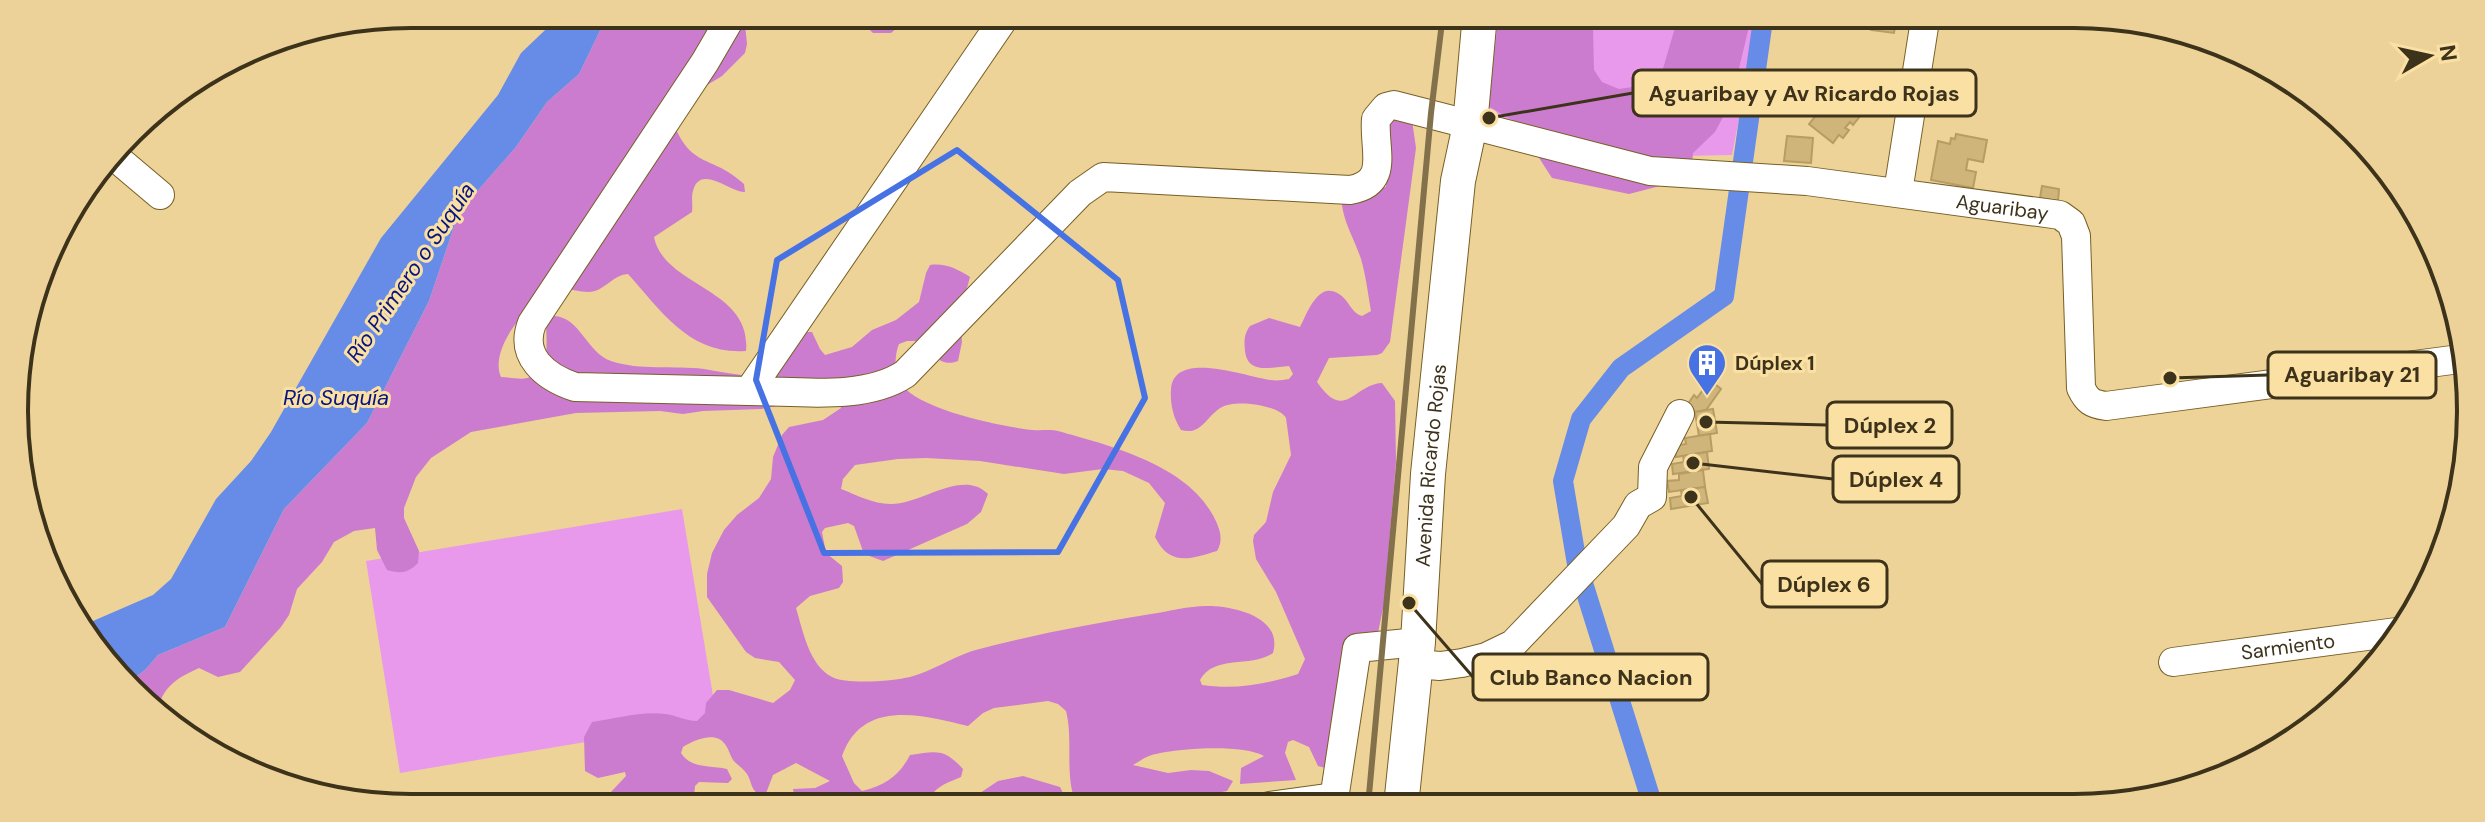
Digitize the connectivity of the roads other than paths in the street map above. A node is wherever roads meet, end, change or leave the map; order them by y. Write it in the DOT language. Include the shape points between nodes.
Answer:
graph roads {
  1 [pos="725,28"];
  2 [pos="997,28"];
  3 [pos="1479,28"];
  4 [pos="1924,28"];
  5 [pos="1470,125"];
  6 [pos="120,161"];
  7 [pos="1898,192"];
  8 [pos="160,195"];
  9 [pos="2454,360"];
  10 [pos="749,391"];
  11 [pos="1680,414"];
  12 [pos="2385,634"];
  13 [pos="1417,653"];
  14 [pos="2173,662"];
  15 [pos="1335,794"];
  16 [pos="1402,794"];
  1 -- 10 [label="street" via="528,334 535,363 556,381 575,387"];
  2 -- 10 [label="street"];
  3 -- 5 [label="main road, Avenida Ricardo Rojas"];
  4 -- 7 [label="street"];
  5 -- 7 [label="street, Aguaribay" via="1650,171"];
  5 -- 10 [label="street, Aguaribay" via="1403,106 1386,107 1376,119 1376,174 1368,185 1350,190 1103,177 1080,193 891,383 854,391"];
  5 -- 13 [label="main road, Avenida Ricardo Rojas" via="1458,181 1428,474"];
  6 -- 8 [label="street"];
  7 -- 9 [label="street, Aguaribay" via="2060,215 2071,223 2076,236 2081,388 2094,404"];
  11 -- 13 [label="street" via="1653,467 1653,509 1647,520 1638,527 1626,526 1513,644 1486,657 1440,666"];
  12 -- 14 [label="street, Sarmiento"];
  13 -- 15 [label="street" via="1357,648"];
  13 -- 16 [label="main road, Avenida Ricardo Rojas"];
}
